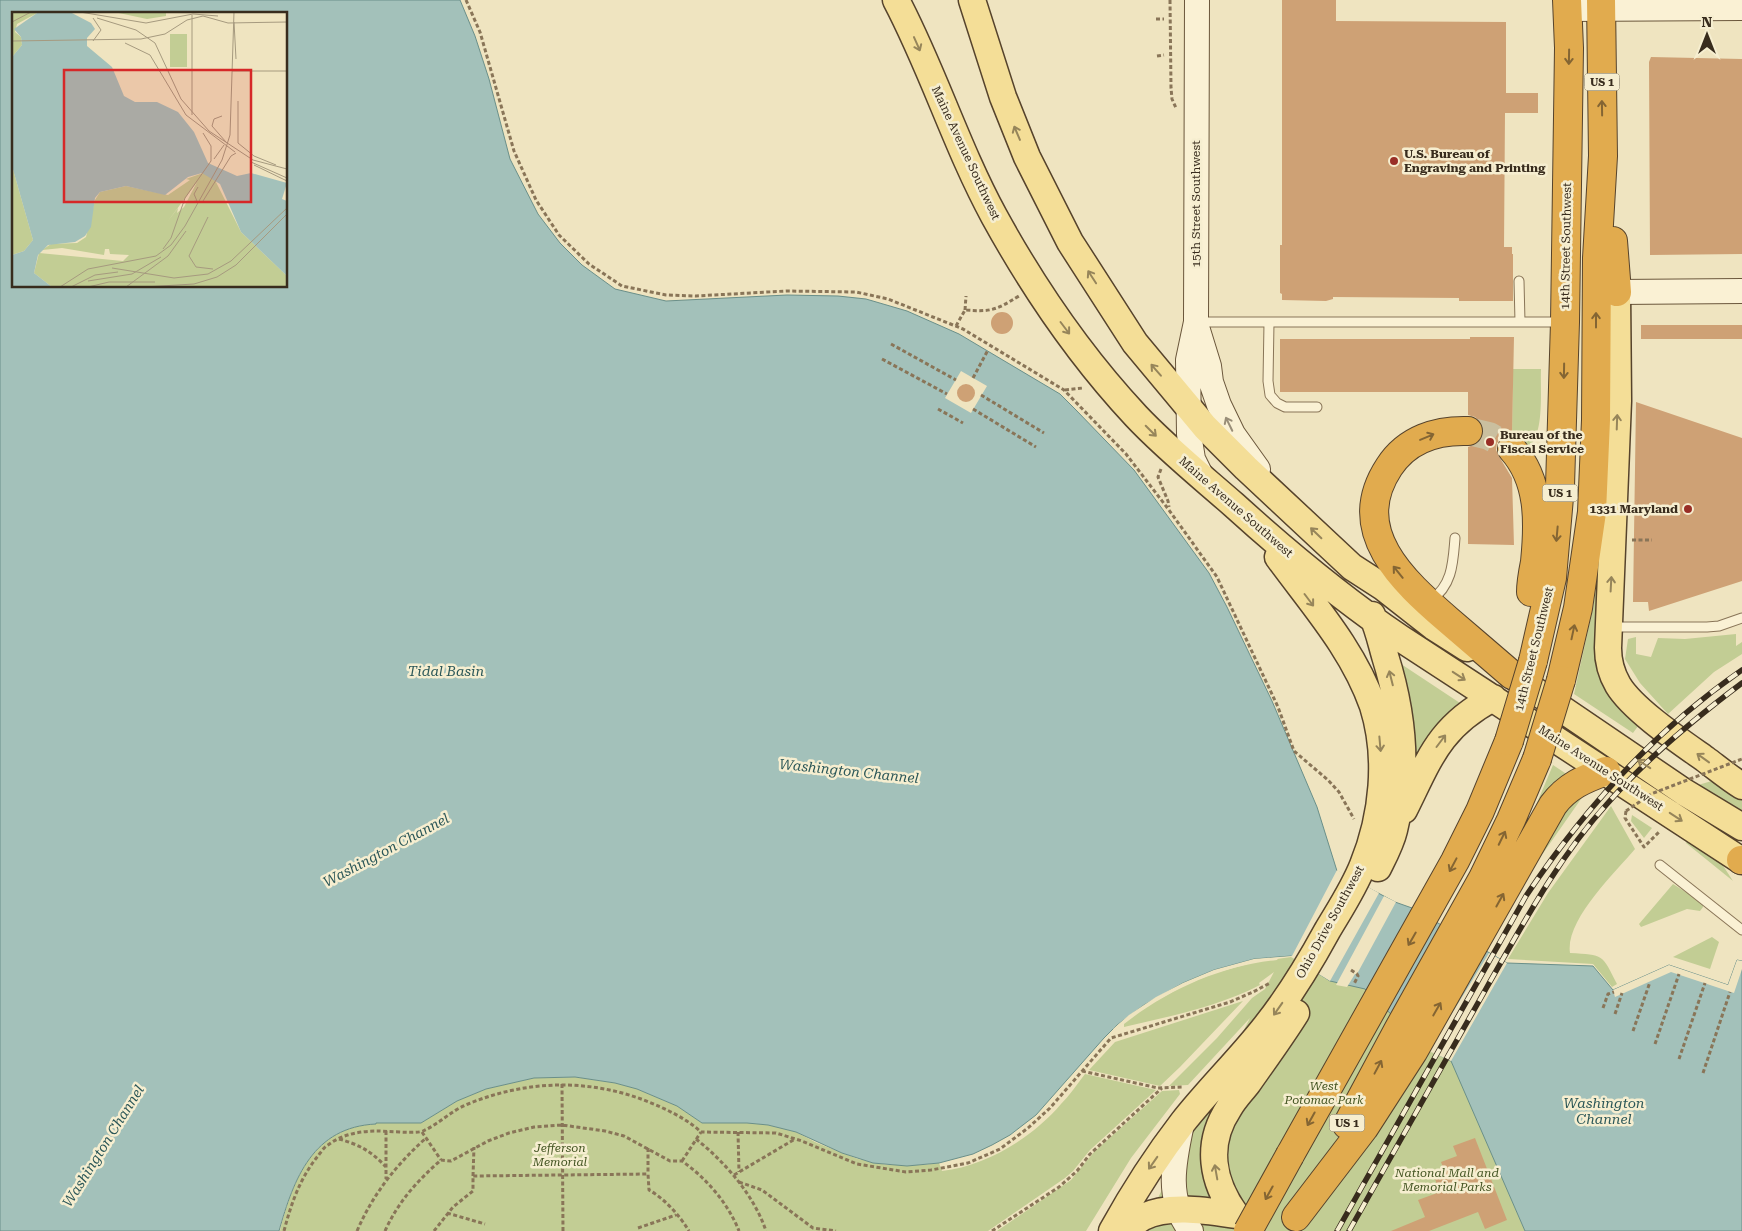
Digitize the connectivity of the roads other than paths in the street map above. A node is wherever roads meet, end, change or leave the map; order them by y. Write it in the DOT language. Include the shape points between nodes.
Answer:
graph roads {
  1 [pos="896,0"];
  2 [pos="972,0"];
  3 [pos="1197,0"];
  4 [pos="1567,4"];
  5 [pos="1601,4"];
  6 [pos="1730,5"];
  7 [pos="1603,156"];
  8 [pos="1519,281"];
  9 [pos="1742,291"];
  10 [pos="1617,292"];
  11 [pos="1196,322"];
  12 [pos="1520,322"];
  13 [pos="1565,322"];
  14 [pos="1269,323"];
  15 [pos="1188,407"];
  16 [pos="1317,407"];
  17 [pos="1468,431"];
  18 [pos="1512,449"];
  19 [pos="1202,477"];
  20 [pos="1275,494"];
  21 [pos="1249,519"];
  22 [pos="1455,538"];
  23 [pos="1352,566"];
  24 [pos="1427,602"];
  25 [pos="1742,618"];
  26 [pos="1374,620"];
  27 [pos="1609,627"];
  28 [pos="1522,668"];
  29 [pos="1493,698"];
  30 [pos="1606,771"];
  31 [pos="1742,786"];
  32 [pos="1742,827"];
  33 [pos="1394,830"];
  34 [pos="1742,860"];
  35 [pos="1660,864"];
  36 [pos="1363,884"];
  37 [pos="1742,930"];
  38 [pos="1465,935"];
  39 [pos="1313,972"];
  40 [pos="1182,1124"];
  41 [pos="1184,1221"];
  42 [pos="1242,1223"];
  43 [pos="1292,1224"];
  44 [pos="1112,1231"];
  45 [pos="1124,1231"];
  1 -- 19 [label="main road, Maine Avenue Southwest, one-way" via="974,175 1018,258 1059,320 1103,377 1136,416"];
  15 -- 2 [label="main road, Maine Avenue Southwest, one-way" via="1135,343 1059,221 1014,127"];
  3 -- 11 [label="main road, 15th Street Southwest"];
  4 -- 5 [label="main road"];
  4 -- 13 [label="highway, 14th Street Southwest / US 1, one-way"];
  5 -- 6 [label="main road"];
  7 -- 5 [label="highway, US 1, one-way"];
  7 -- 10 [label="highway"];
  38 -- 7 [label="highway, US 1, one-way, bridge" via="1483,878 1536,758 1561,680 1578,608 1592,512 1597,258"];
  8 -- 12 [label="lane"];
  9 -- 10 [label="main road"];
  27 -- 10 [label="main road, one-way" via="1618,401"];
  11 -- 14 [label="lane"];
  11 -- 15 [label="main road, 15th Street Southwest" via="1188,360"];
  20 -- 11 [label="main road, one-way" via="1233,434 1219,405"];
  12 -- 13 [label="lane"];
  12 -- 14 [label="lane"];
  13 -- 28 [label="highway, 14th Street Southwest / US 1, one-way" via="1556,547 1548,600"];
  14 -- 16 [label="lane" via="1270,396 1285,407"];
  15 -- 19 [label="main road, 15th Street Southwest" via="1190,447"];
  15 -- 20 [label="main road, Maine Avenue Southwest"];
  24 -- 17 [label="highway, one-way" via="1398,572 1383,548 1376,524 1376,498 1386,471 1409,447 1438,432"];
  18 -- 28 [label="highway" via="1528,474 1537,511"];
  19 -- 21 [label="main road, Maine Avenue Southwest"];
  23 -- 20 [label="main road, Maine Avenue Southwest, one-way"];
  21 -- 26 [label="main road, Maine Avenue Southwest" via="1292,557"];
  21 -- 36 [label="main road, Ohio Drive Southwest, one-way" via="1335,632 1351,658 1373,708 1381,755 1381,799"];
  22 -- 24 [label="lane" via="1453,569 1446,585"];
  23 -- 26 [label="main road, Ohio Drive Southwest"];
  23 -- 28 [label="main road, Maine Avenue Southwest" via="1434,627"];
  24 -- 28 [label="highway"];
  25 -- 27 [label="lane" via="1708,627"];
  26 -- 29 [label="main road, Maine Avenue Southwest, one-way"];
  33 -- 26 [label="main road, Ohio Drive Southwest, one-way" via="1403,770 1401,720"];
  31 -- 27 [label="main road, one-way" via="1674,737 1624,693 1609,664"];
  32 -- 28 [label="main road, Maine Avenue Southwest, one-way" via="1684,792"];
  28 -- 42 [label="highway, 14th Street Southwest / US 1, one-way, bridge" via="1509,741 1480,810 1436,897 1290,1155"];
  29 -- 30 [label="main road, Maine Avenue Southwest"];
  33 -- 29 [label="main road, one-way" via="1445,735 1466,714"];
  30 -- 34 [label="main road, Maine Avenue Southwest, one-way"];
  38 -- 30 [label="highway, one-way" via="1559,797 1574,784"];
  33 -- 36 [label="main road, Ohio Drive Southwest"];
  35 -- 37 [label="lane"];
  36 -- 39 [label="main road, Ohio Drive Southwest"];
  43 -- 38 [label="highway, US 1, one-way" via="1398,1030"];
  43 -- 38 [label="highway, one-way" via="1364,1128 1413,1052"];
  39 -- 40 [label="main road, Ohio Drive Southwest, one-way"];
  42 -- 39 [label="main road, Ohio Drive Southwest, one-way" via="1225,1201 1214,1168 1213,1154 1220,1126 1228,1108 1293,1019"];
  40 -- 41 [label="main road, Ohio Drive Southwest" via="1174,1162 1174,1183"];
  40 -- 44 [label="main road, one-way" via="1131,1195"];
  41 -- 42 [label="main road" via="1208,1210"];
  41 -- 45 [label="main road" via="1162,1211 1144,1217"];
}
